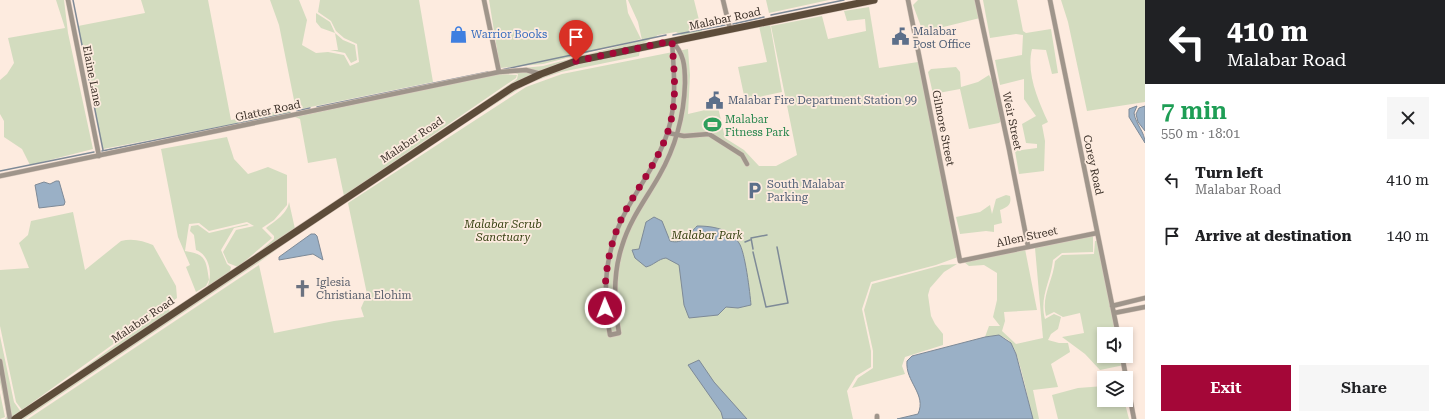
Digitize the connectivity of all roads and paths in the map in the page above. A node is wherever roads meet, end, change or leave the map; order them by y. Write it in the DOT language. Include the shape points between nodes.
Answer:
graph roads {
  1 [pos="68,0"];
  2 [pos="484,0"];
  3 [pos="723,0"];
  4 [pos="874,0"];
  5 [pos="908,0"];
  6 [pos="977,0"];
  7 [pos="1050,0"];
  8 [pos="730,29"];
  9 [pos="672,41"];
  10 [pos="499,72"];
  11 [pos="541,74"];
  12 [pos="668,133"];
  13 [pos="676,135"];
  14 [pos="99,156"];
  15 [pos="747,164"];
  16 [pos="0,176"];
  17 [pos="644,182"];
  18 [pos="653,186"];
  19 [pos="1097,232"];
  20 [pos="613,243"];
  21 [pos="1028,246"];
  22 [pos="621,247"];
  23 [pos="960,260"];
  24 [pos="1144,299"];
  25 [pos="1112,306"];
  26 [pos="1145,307"];
  27 [pos="1114,314"];
  28 [pos="1117,327"];
  29 [pos="0,361"];
  30 [pos="1123,363"];
  31 [pos="10,419"];
  32 [pos="16,419"];
  33 [pos="1134,419"];
  1 -- 14 [label="street, Elaine Lane"];
  2 -- 10 [label="street"];
  3 -- 8 [label="street"];
  4 -- 8 [label="main road, Malabar Road"];
  5 -- 23 [label="street, Gilmore Street"];
  6 -- 21 [label="street, Weir Street" via="1010,149"];
  7 -- 19 [label="street, Corey Road"];
  8 -- 9 [label="main road, Malabar Road"];
  9 -- 11 [label="main road, Malabar Road" via="576,61"];
  9 -- 12 [label="street" via="675,88"];
  9 -- 13 [label="street" via="682,51 685,76 684,105"];
  10 -- 11 [label="street, Glatter Road" via="526,70"];
  10 -- 14 [label="street, Glatter Road"];
  11 -- 32 [label="main road, Malabar Road" via="501,94"];
  12 -- 13 [label="street"];
  12 -- 17 [label="street"];
  13 -- 15 [label="street" via="709,134 742,155"];
  13 -- 18 [label="street" via="670,155"];
  14 -- 16 [label="street, Glatter Road"];
  17 -- 18 [label="street"];
  17 -- 20 [label="street" via="620,222"];
  18 -- 22 [label="street" via="629,225"];
  19 -- 21 [label="street, Allen Street"];
  19 -- 25 [label="street, Corey Road"];
  20 -- 22 [label="street"];
  20 -- 22 [label="street" via="605,288 605,308 610,335 619,333 615,288"];
  21 -- 23 [label="street, Allen Street"];
  24 -- 25 [label="street"];
  24 -- 26 [label="street"];
  25 -- 27 [label="street, Corey Road"];
  26 -- 27 [label="street"];
  27 -- 28 [label="street, Corey Road"];
  29 -- 31 [label="street"];
  30 -- 33 [label="street"];
}
